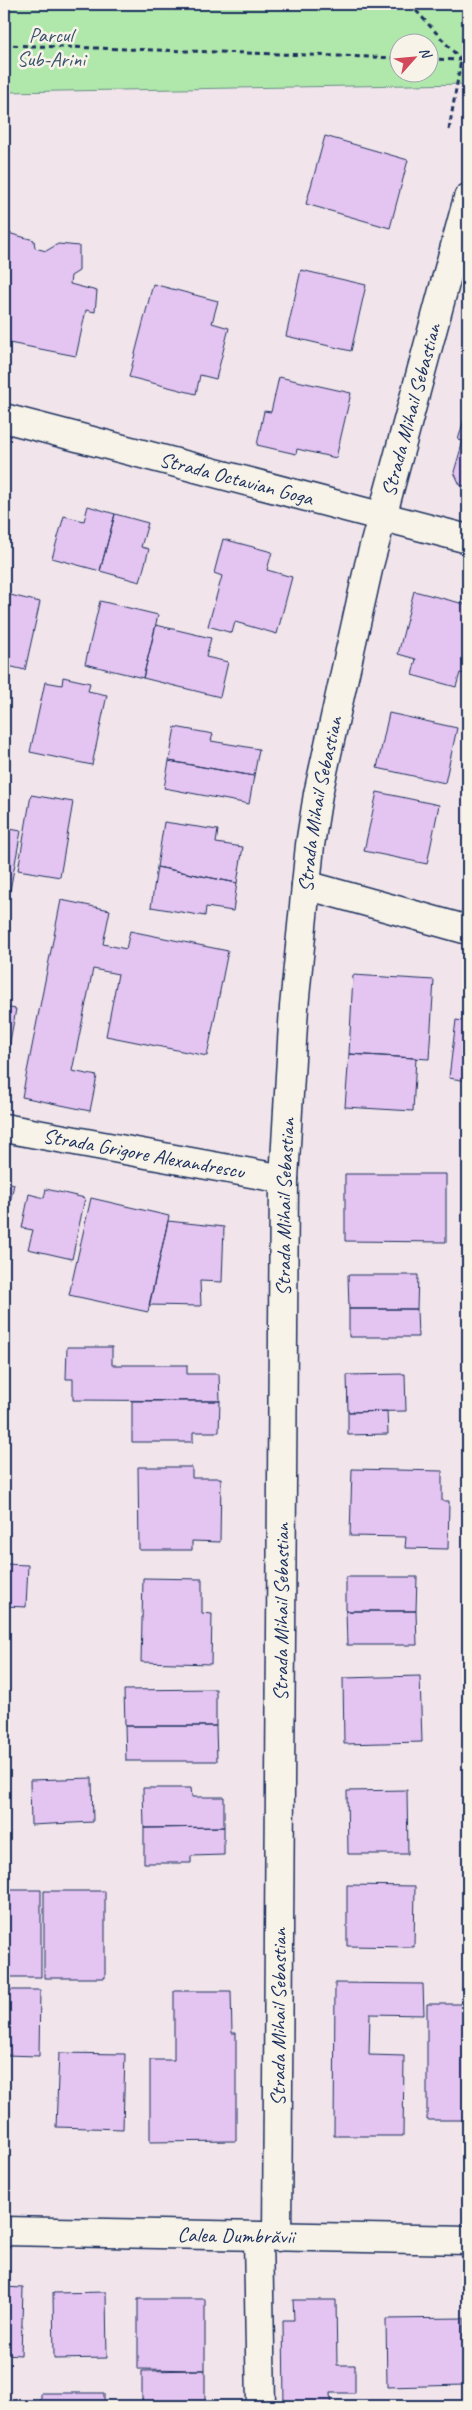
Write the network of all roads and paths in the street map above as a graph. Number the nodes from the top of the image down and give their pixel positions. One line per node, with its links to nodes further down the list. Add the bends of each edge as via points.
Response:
1 (410, 4): 6 (path)
2 (4, 45): 4 (path)
3 (468, 57): 6 (path)
4 (390, 58)
5 (440, 59): 6 (path)
6 (461, 60): 7 (path)
7 (449, 130)
8 (468, 198): 10 (street, Strada Mihail Sebastian)
9 (4, 418): 10 (street, Strada Octavian Goga)
10 (382, 516): 11 (street, Strada Octavian Goga); 12 (street, Strada Mihail Sebastian, via 330,733)
11 (468, 539)
12 (306, 885): 13 (street); 15 (street, Strada Mihail Sebastian, via 294,1006)
13 (468, 930)
14 (4, 1128): 15 (street, Strada Grigore Alexandrescu)
15 (284, 1180): 17 (street, Strada Mihail Sebastian)
16 (4, 2231): 17 (street, Calea Dumbrăvii)
17 (268, 2237): 18 (street, Calea Dumbrăvii); 19 (street, Strada Mihail Sebastian)
18 (468, 2240)
19 (261, 2406)

